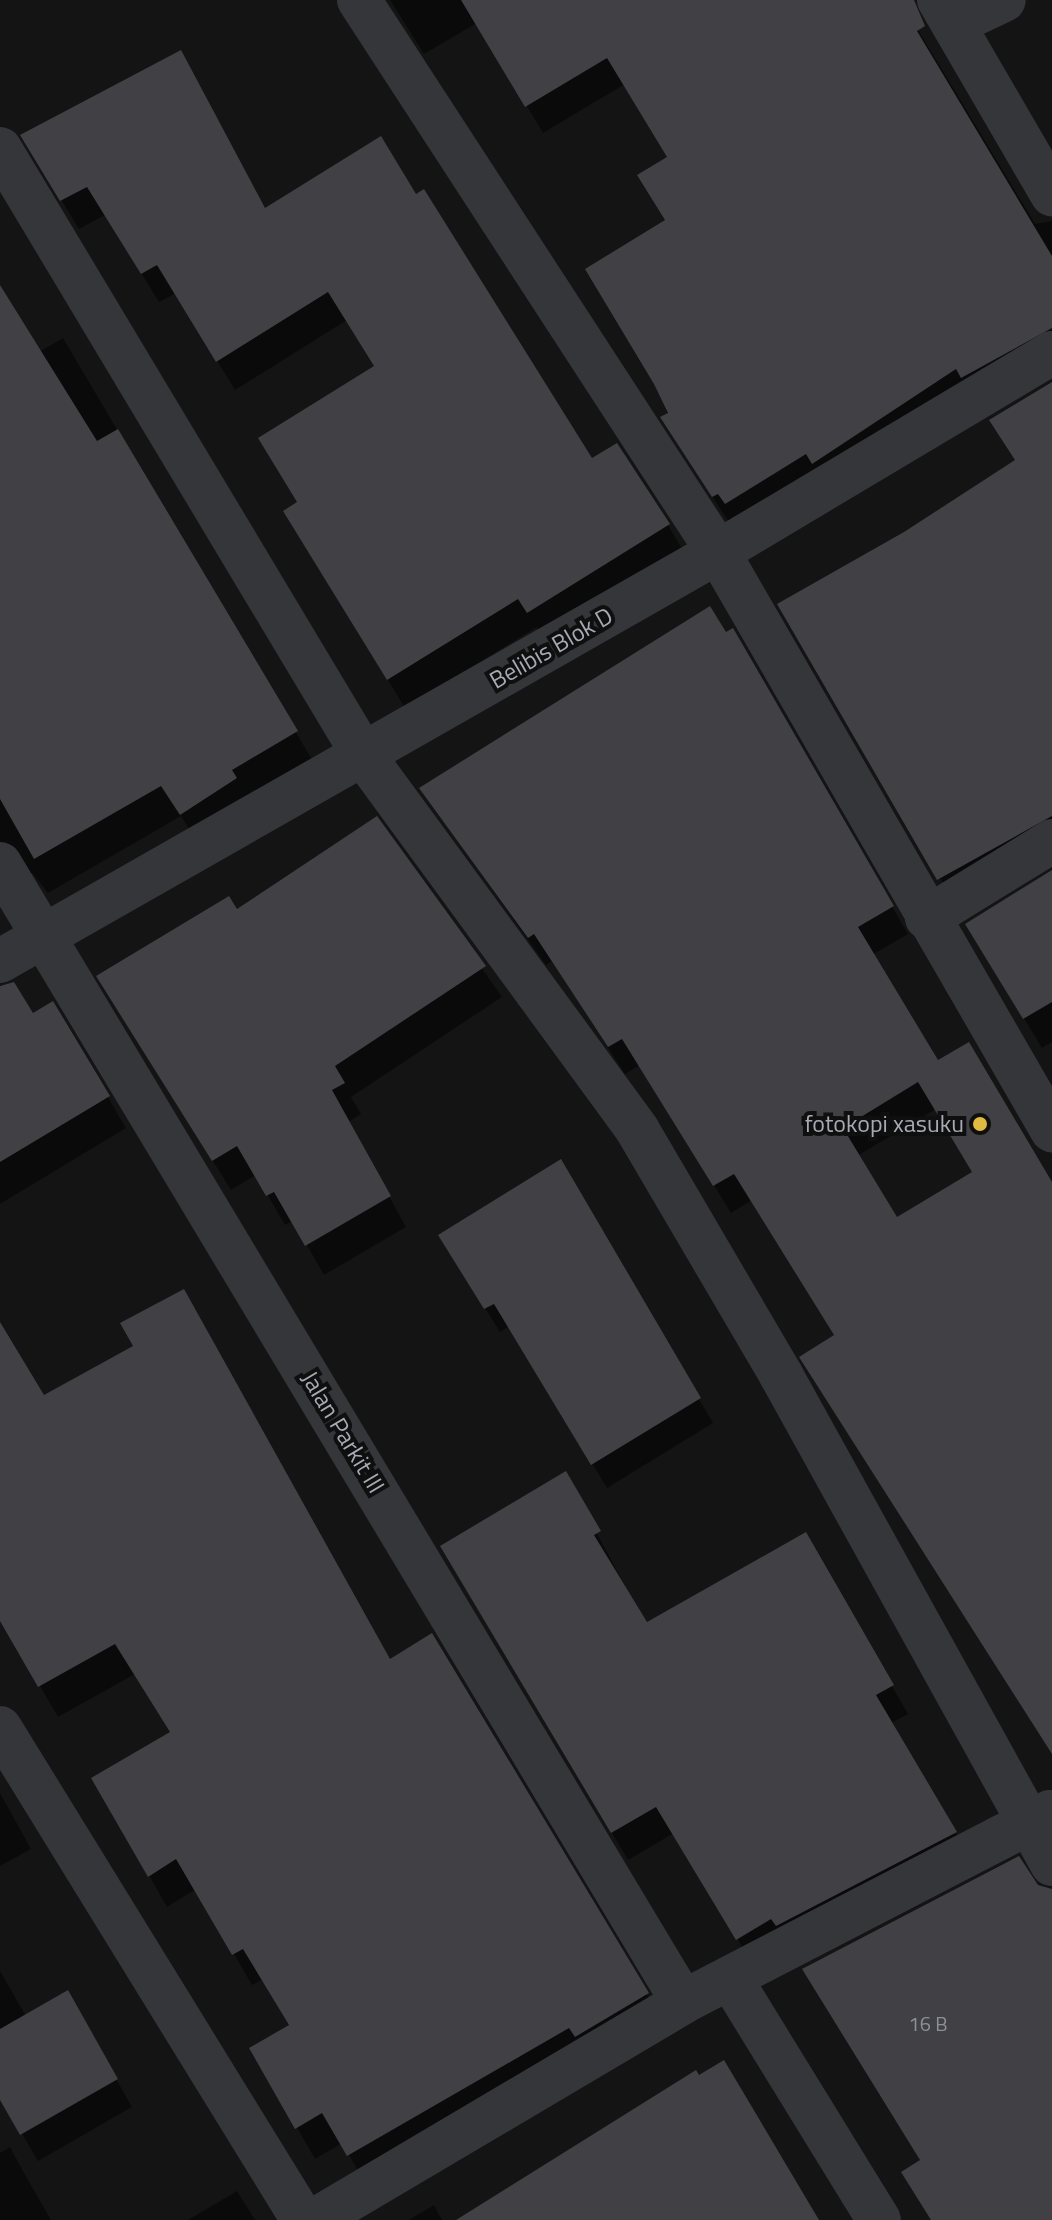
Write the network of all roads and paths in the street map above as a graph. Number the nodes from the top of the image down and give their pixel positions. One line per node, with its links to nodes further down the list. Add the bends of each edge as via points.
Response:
1 (359, 0): 7 (street)
2 (1004, 0): 3 (street)
3 (946, 12): 5 (street)
4 (0, 149): 8 (street)
5 (1052, 194)
6 (1052, 353): 7 (street, Belibis Blok D)
7 (718, 552): 8 (street, Belibis Blok D); 11 (street)
8 (364, 756): 12 (street, Belibis Blok D); 16 (street, via 638,1131)
9 (1052, 841): 11 (street)
10 (0, 864): 12 (street, Jalan Parkit III)
11 (927, 918): 14 (street)
12 (47, 936): 13 (street, Belibis Blok D); 19 (street, Jalan Parkit III)
13 (0, 961)
14 (1052, 1130)
15 (0, 1728): 20 (street)
16 (1039, 1817): 17 (street); 18 (street)
17 (1052, 1864)
18 (730, 1978): 19 (street); 22 (street)
19 (683, 2002): 21 (street)
20 (303, 2220)
21 (315, 2220)
22 (879, 2220)

